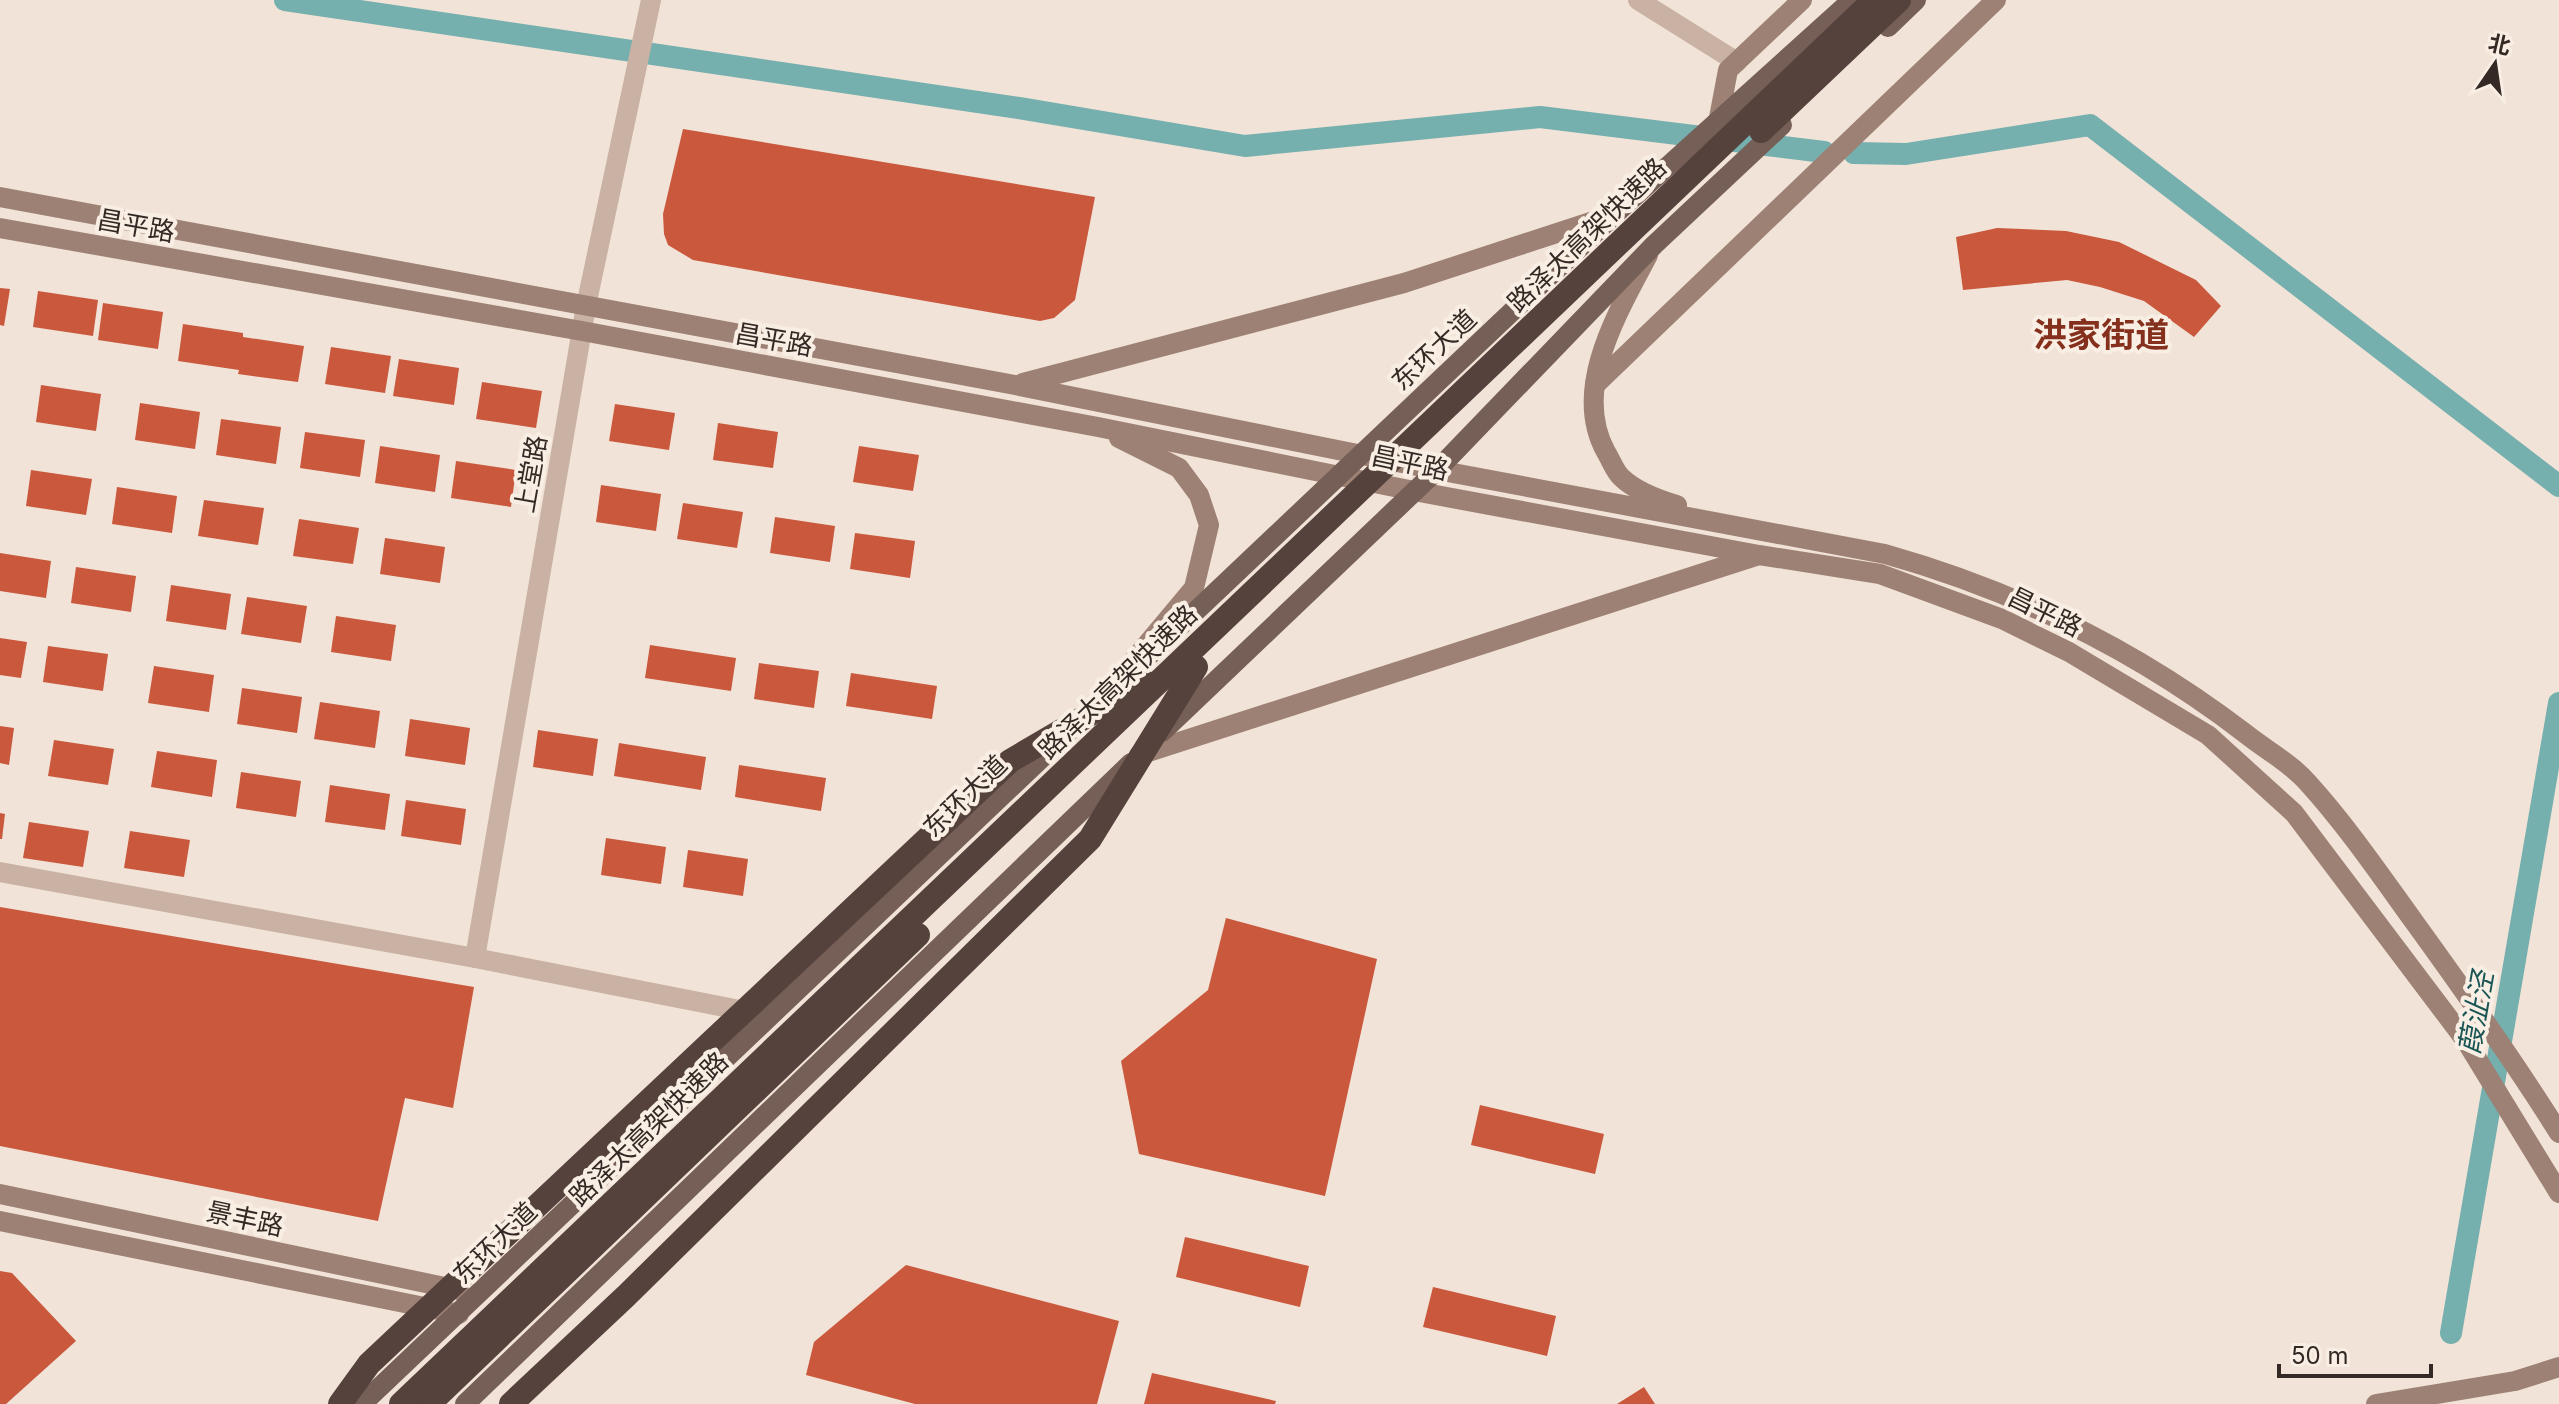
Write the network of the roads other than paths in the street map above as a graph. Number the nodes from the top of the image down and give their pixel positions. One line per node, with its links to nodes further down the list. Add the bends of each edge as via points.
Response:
1 (1638, 0): 9 (street)
2 (1802, 0): 9 (main road)
3 (1852, 0): 10 (main road, 东环大道)
4 (1874, 0): 26 (highway, 路泽太高架快速路, bridge)
5 (1899, 0): 26 (highway, 路泽太高架快速路, bridge)
6 (1916, 0): 14 (main road)
7 (1996, 0): 18 (main road)
8 (649, 8): 15 (street, 上堂路)
9 (1737, 62): 10 (main road, via 1728,70)
10 (1718, 123): 12 (main road, 东环大道)
11 (0, 197): 15 (main road, 昌平路)
12 (1615, 214): 17 (main road, via 1404,283); 20 (main road, 东环大道)
13 (0, 228): 16 (main road, 昌平路)
14 (1654, 245): 18 (main road, via 1611,325); 21 (main road)
15 (586, 306): 16 (street, 上堂路); 17 (main road, 昌平路)
16 (582, 331): 19 (main road, 昌平路); 30 (street, 上堂路)
17 (1015, 385): 20 (main road, 昌平路)
18 (1595, 385): 24 (main road, via 1598,438 1621,478 1661,501)
19 (1098, 427): 22 (main road, 昌平路); 27 (main road, via 1179,468 1199,495 1209,525 1194,588)
20 (1363, 453): 21 (main road, 昌平路); 22 (main road, 东环大道)
21 (1437, 470): 23 (main road); 24 (main road, 昌平路)
22 (1341, 475): 23 (main road, 昌平路); 27 (main road, 东环大道)
23 (1414, 491): 25 (main road, 昌平路); 28 (main road)
24 (1758, 529): 32 (main road, 昌平路, via 1885,554 2013,596 2140,662 2220,714 2307,781 2480,1013)
25 (1759, 555): 28 (main road); 33 (main road, 昌平路, via 1880,574 2002,619 2069,652 2208,735 2294,813 2466,1041)
26 (1189, 664): 39 (highway, bridge, via 1010,761 369,1364); 41 (highway, 路泽太高架快速路, bridge); 42 (highway, 路泽太高架快速路, bridge); 44 (highway, bridge, via 1090,839)
27 (1089, 713): 31 (main road, 东环大道)
28 (1139, 755): 43 (main road)
29 (0, 872): 30 (street)
30 (475, 958): 31 (street)
31 (773, 1016): 36 (main road, 东环大道)
32 (2559, 1133)
33 (2559, 1193)
34 (0, 1194): 36 (main road, 景丰路)
35 (0, 1221): 37 (main road, 景丰路)
36 (479, 1294): 37 (main road, 东环大道)
37 (459, 1314): 40 (main road, 东环大道)
38 (2559, 1367): 45 (main road, via 2515,1381)
39 (340, 1404)
40 (362, 1404)
41 (401, 1404)
42 (429, 1404)
43 (465, 1404)
44 (511, 1404)
45 (2376, 1404)

